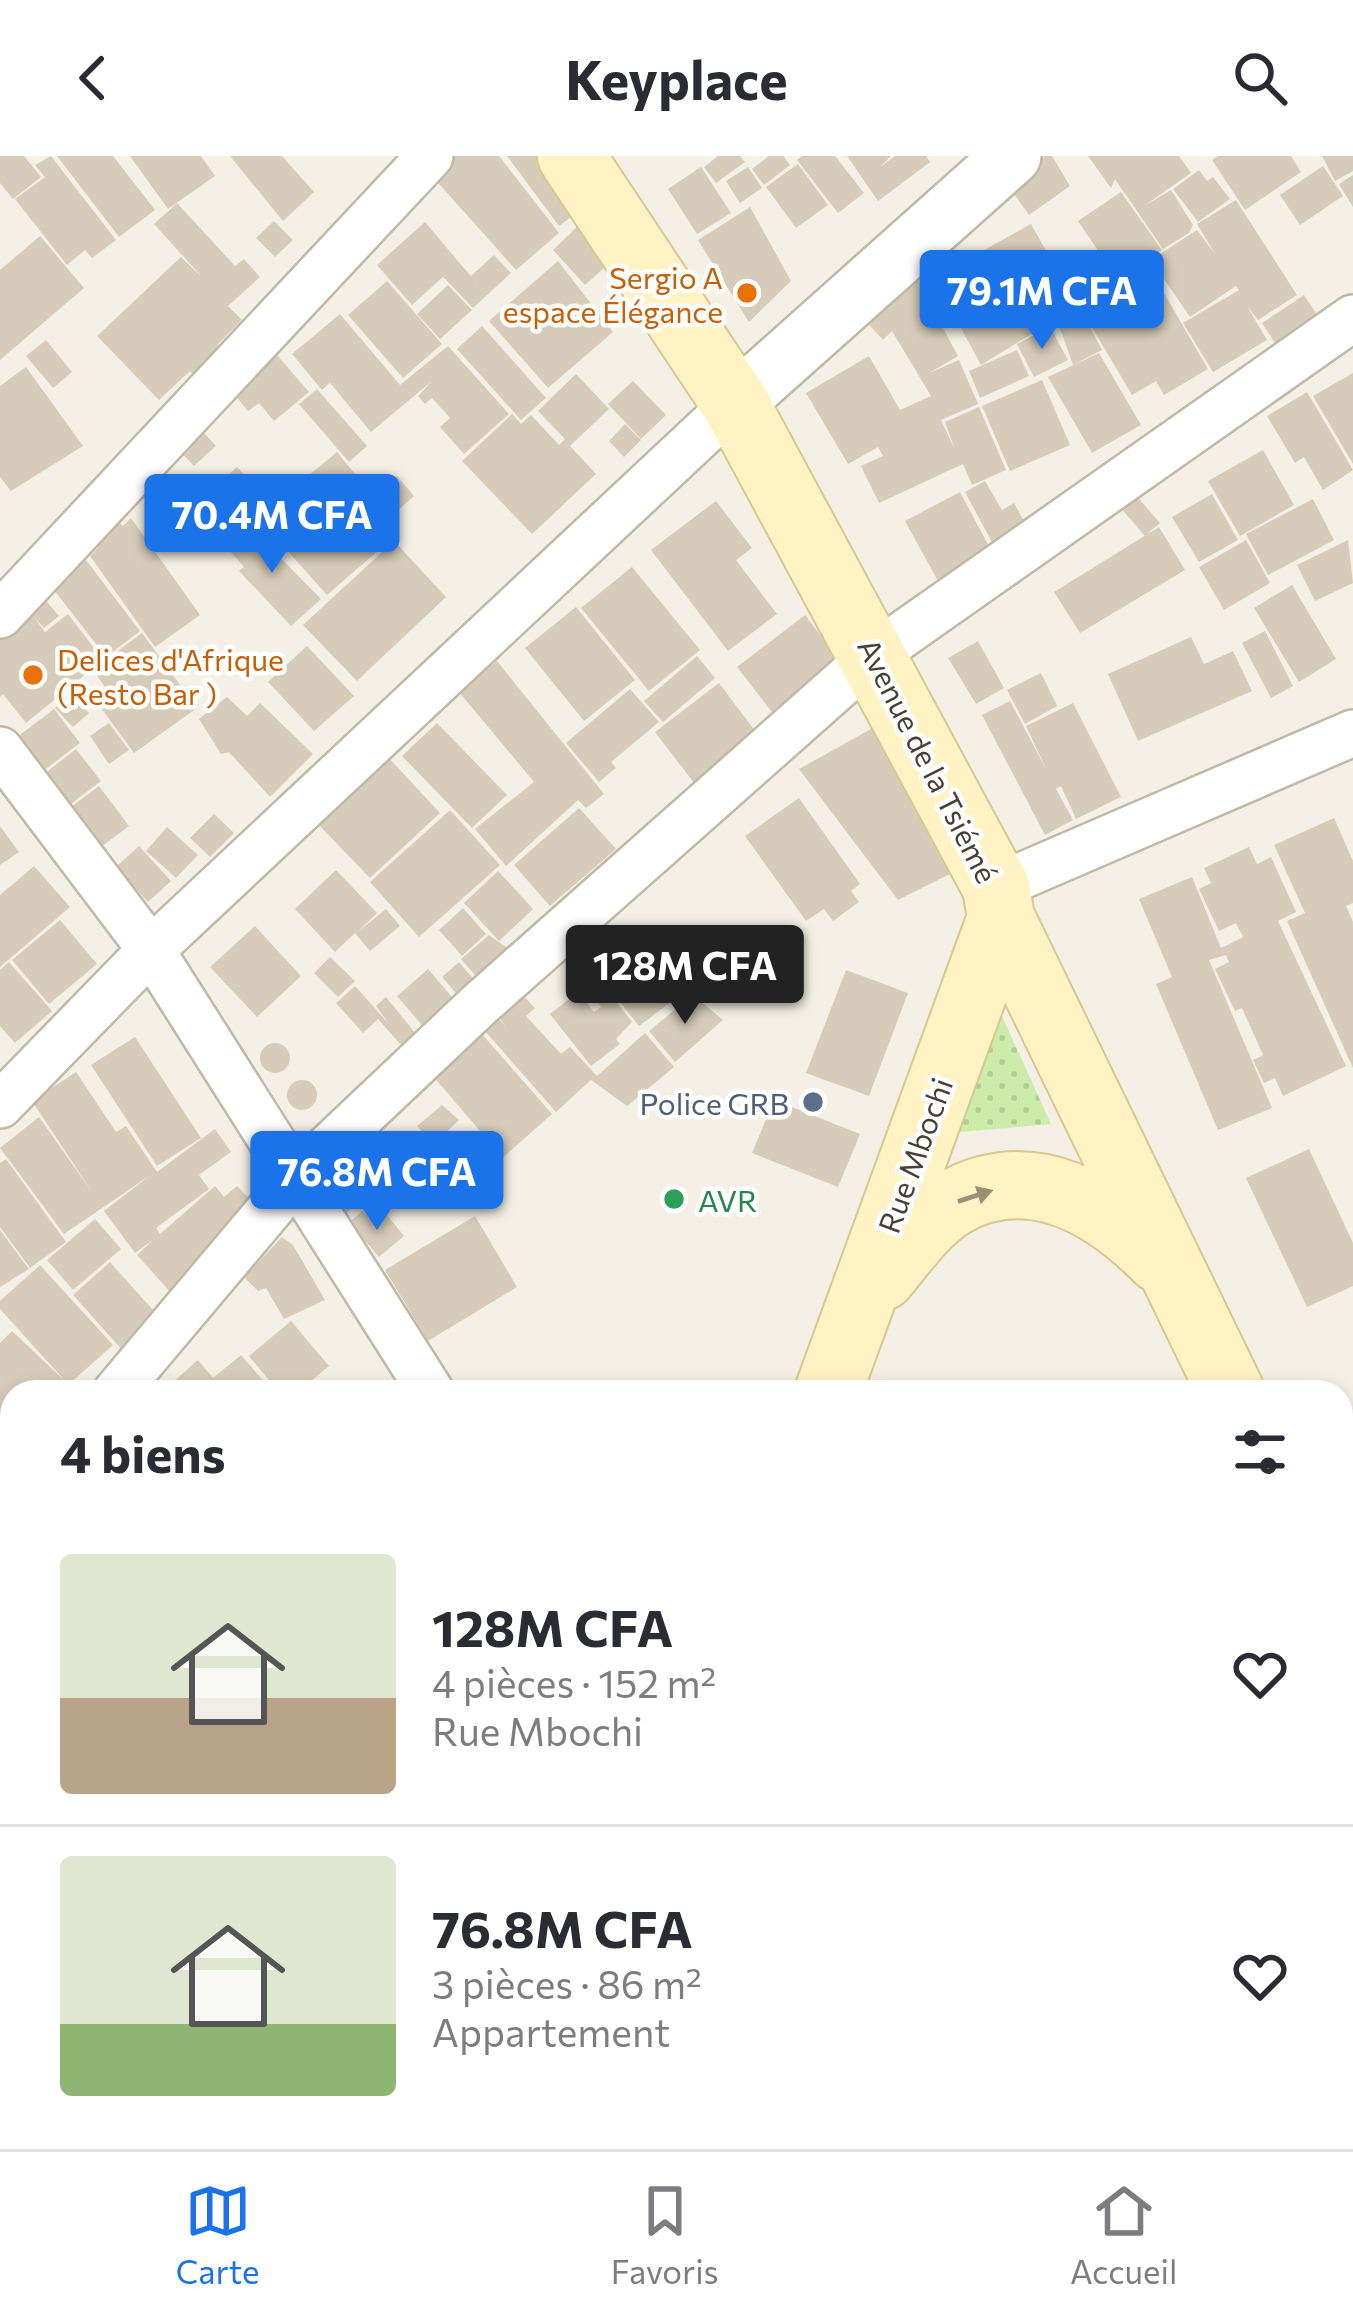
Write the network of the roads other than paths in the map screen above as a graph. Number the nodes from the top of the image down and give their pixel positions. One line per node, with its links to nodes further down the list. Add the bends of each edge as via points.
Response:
1 (430, 156): 6 (street)
2 (571, 156): 5 (main road, Avenue de la Tsiémé)
3 (1012, 156): 5 (street)
4 (1353, 318): 7 (street)
5 (735, 403): 7 (main road, Avenue de la Tsiémé); 11 (street)
6 (0, 615)
7 (875, 654): 10 (main road, Avenue de la Tsiémé); 13 (street)
8 (1353, 733): 10 (street)
9 (0, 750): 11 (street)
10 (999, 902): 14 (main road, Avenue de la Tsiémé); 15 (main road, Rue Mbochi)
11 (151, 950): 12 (street); 13 (street)
12 (0, 1105)
13 (298, 1175): 16 (street); 17 (street)
14 (1180, 1280): 15 (main road, one-way to 14, via 952,1204 1024,1186 1066,1190 1099,1208); 19 (main road, Avenue de la Tsiémé)
15 (860, 1302): 18 (main road, Rue Mbochi)
16 (126, 1380)
17 (424, 1380)
18 (833, 1380)
19 (1226, 1380)

